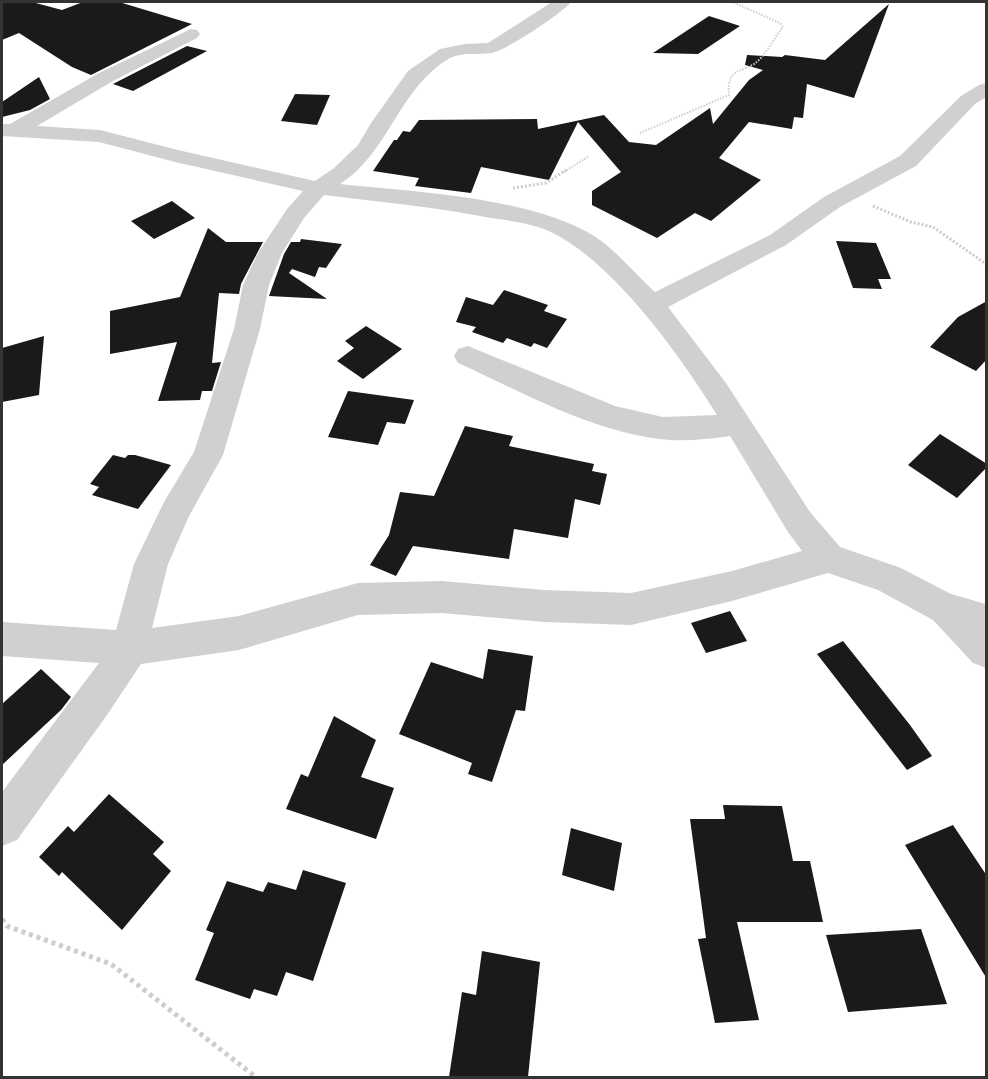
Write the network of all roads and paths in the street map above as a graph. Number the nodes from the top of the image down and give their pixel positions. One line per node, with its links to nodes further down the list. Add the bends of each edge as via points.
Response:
1 (563, 2): 8 (street, via 491,48 465,48 432,62 415,75 367,148 342,173)
2 (732, 2): 6 (path, via 783,27 760,59 732,75 727,85 729,95)
3 (191, 34): 5 (street)
4 (987, 89): 10 (street, via 968,100 908,161)
5 (7, 131): 8 (street, via 100,136)
6 (640, 133)
7 (589, 156): 9 (path, via 555,179 535,186)
8 (318, 188): 12 (street, via 449,204 527,217 560,227 588,243); 19 (street, via 295,214 270,253 256,285 247,329 208,455 175,511 151,564)
9 (504, 189)
10 (853, 192): 11 (path, via 878,210 933,228); 12 (street, via 832,201 778,240)
11 (987, 264)
12 (652, 304): 14 (street)
13 (468, 356): 14 (street, via 604,415 663,428)
14 (737, 424): 15 (street, via 799,522)
15 (828, 558): 16 (street, via 890,579); 19 (street, via 732,586 631,609 442,597 358,599 239,633)
16 (944, 608): 17 (street); 20 (street)
17 (987, 620)
18 (2, 639): 19 (street)
19 (130, 648): 21 (street)
20 (987, 651)
21 (2, 825)
22 (2, 919): 23 (path, via 7,926 111,964)
23 (257, 1077)

